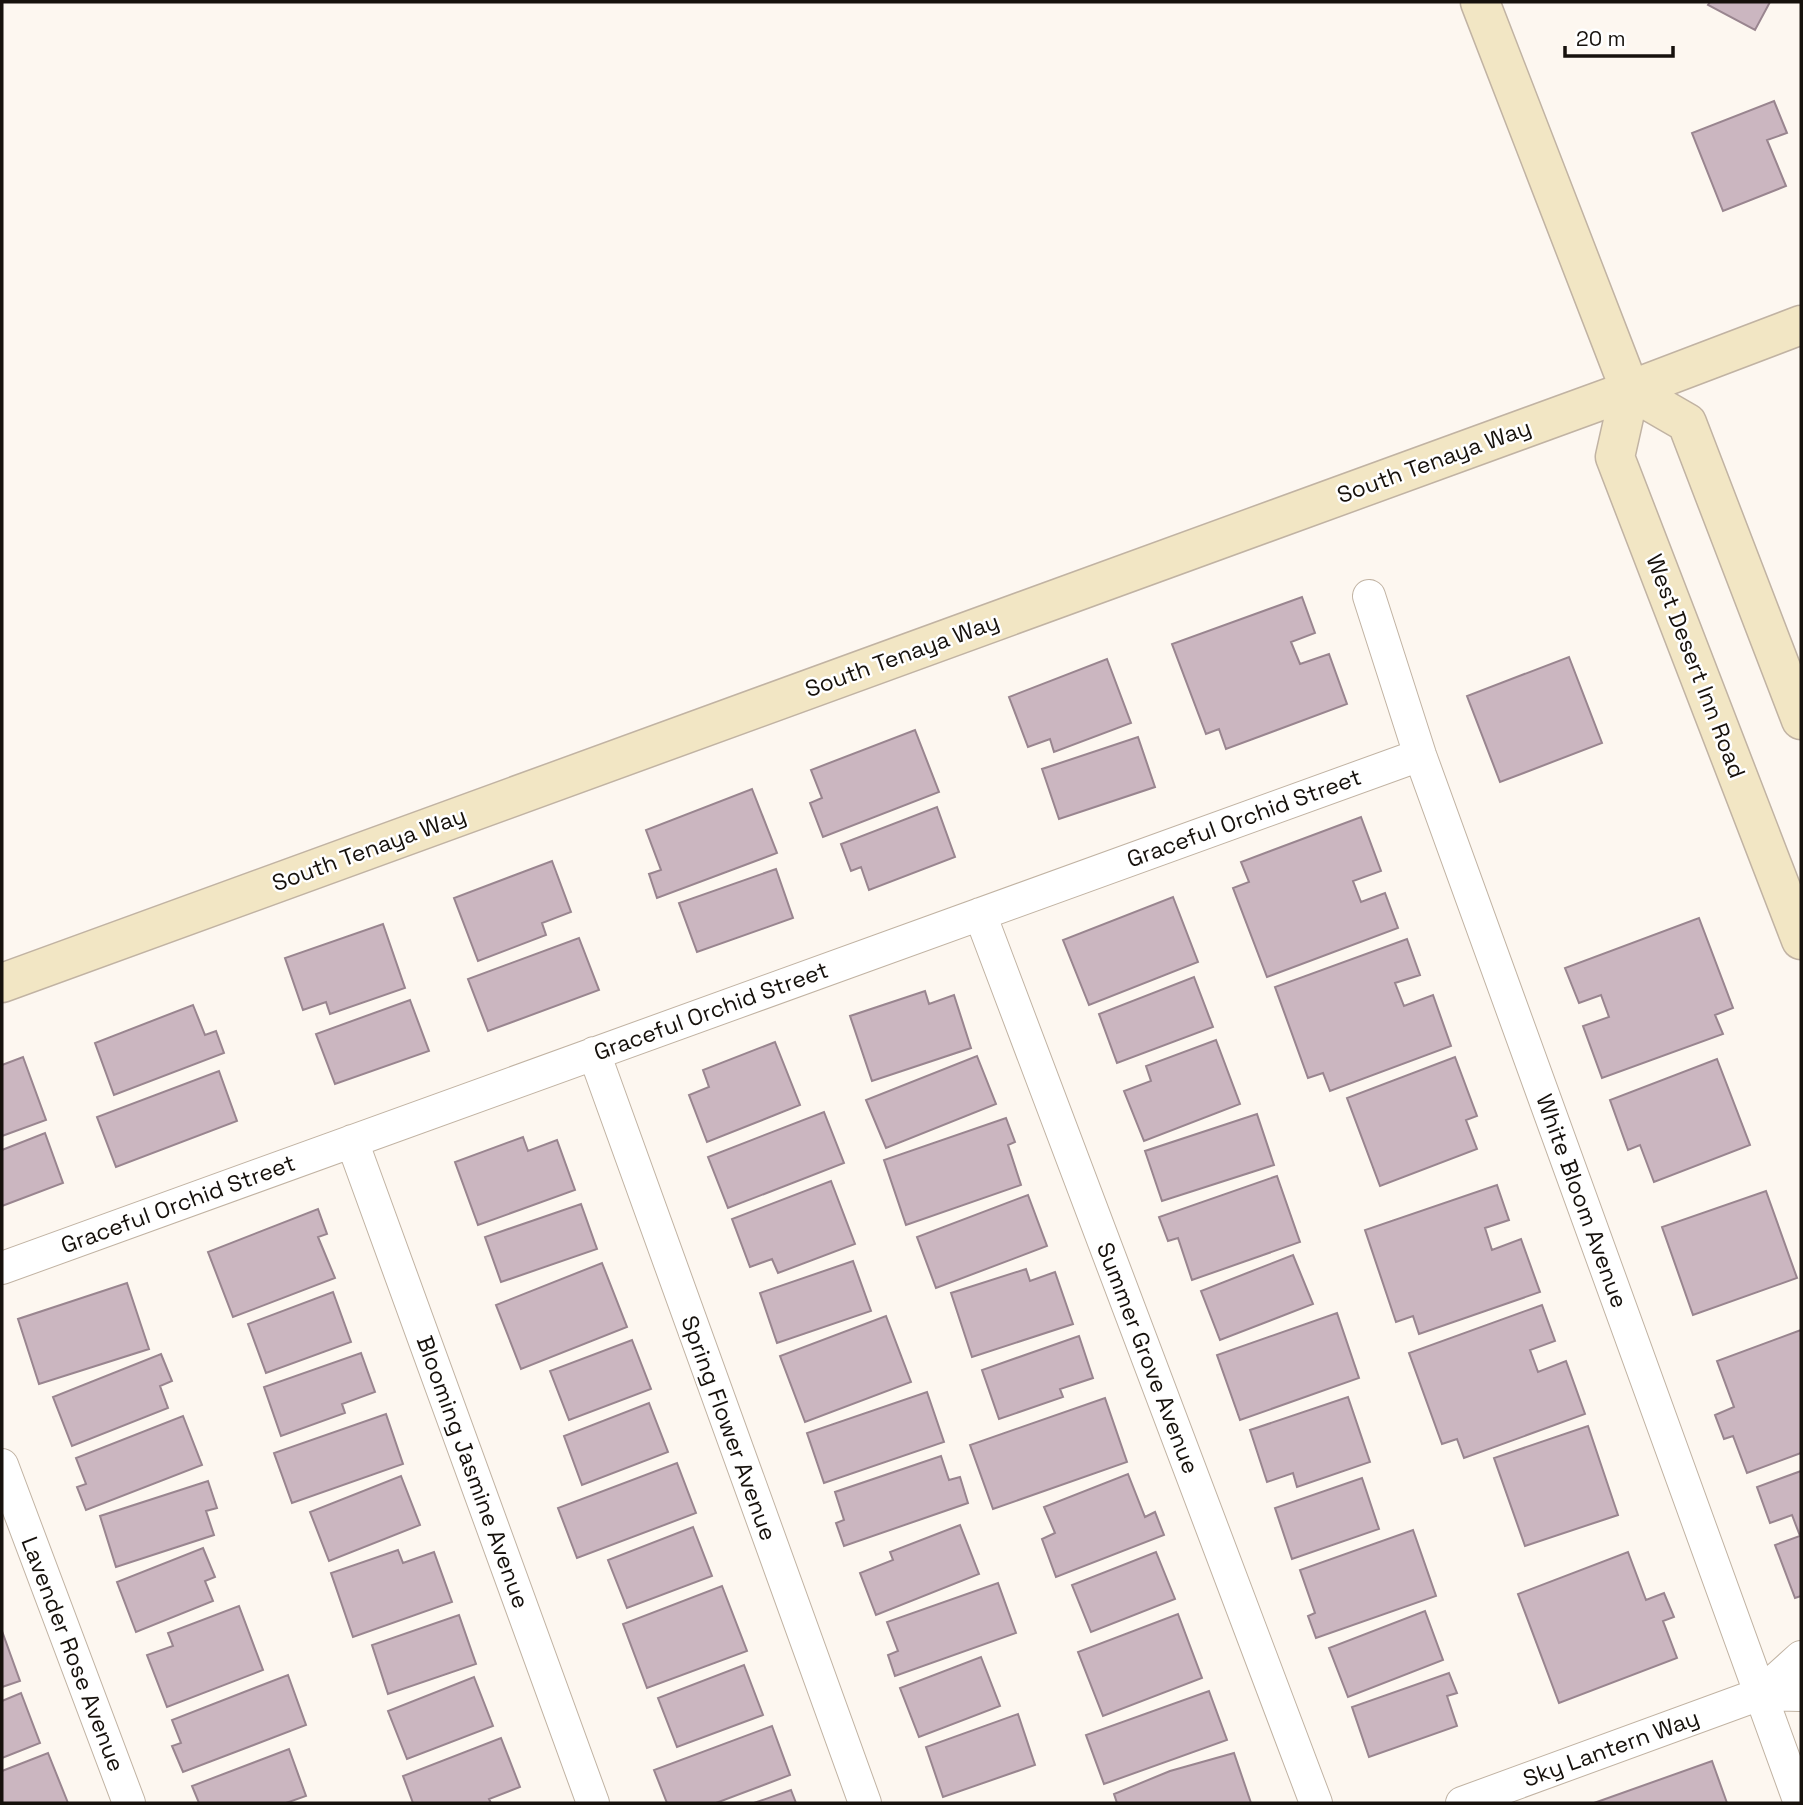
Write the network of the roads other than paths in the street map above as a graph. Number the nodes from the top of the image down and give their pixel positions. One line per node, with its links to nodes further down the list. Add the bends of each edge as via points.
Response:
1 (1480, 2): 3 (street)
2 (1801, 325): 3 (street, South Tenaya Way)
3 (1630, 390): 5 (street, via 1687,423); 8 (street, West Desert Inn Road, via 1615,457); 9 (street, South Tenaya Way)
4 (1369, 596): 6 (street, White Bloom Avenue)
5 (1801, 720)
6 (1420, 755): 7 (street, Graceful Orchid Street); 15 (street, White Bloom Avenue)
7 (980, 914): 10 (street, Graceful Orchid Street); 20 (street, Summer Grove Avenue)
8 (1801, 940)
9 (2, 983)
10 (594, 1053): 11 (street, Graceful Orchid Street); 19 (street, Spring Flower Avenue)
11 (352, 1141): 12 (street, Graceful Orchid Street); 18 (street, Blooming Jasmine Avenue)
12 (2, 1268)
13 (2, 1465): 17 (street, Lavender Rose Avenue)
14 (1801, 1657): 15 (street, Sky Lantern Way)
15 (1760, 1694): 16 (street, Sky Lantern Way); 21 (street, Sky Lantern Way); 22 (street, White Bloom Avenue)
16 (1801, 1695)
17 (129, 1803)
18 (593, 1803)
19 (865, 1803)
20 (1316, 1803)
21 (1462, 1803)
22 (1800, 1803)

